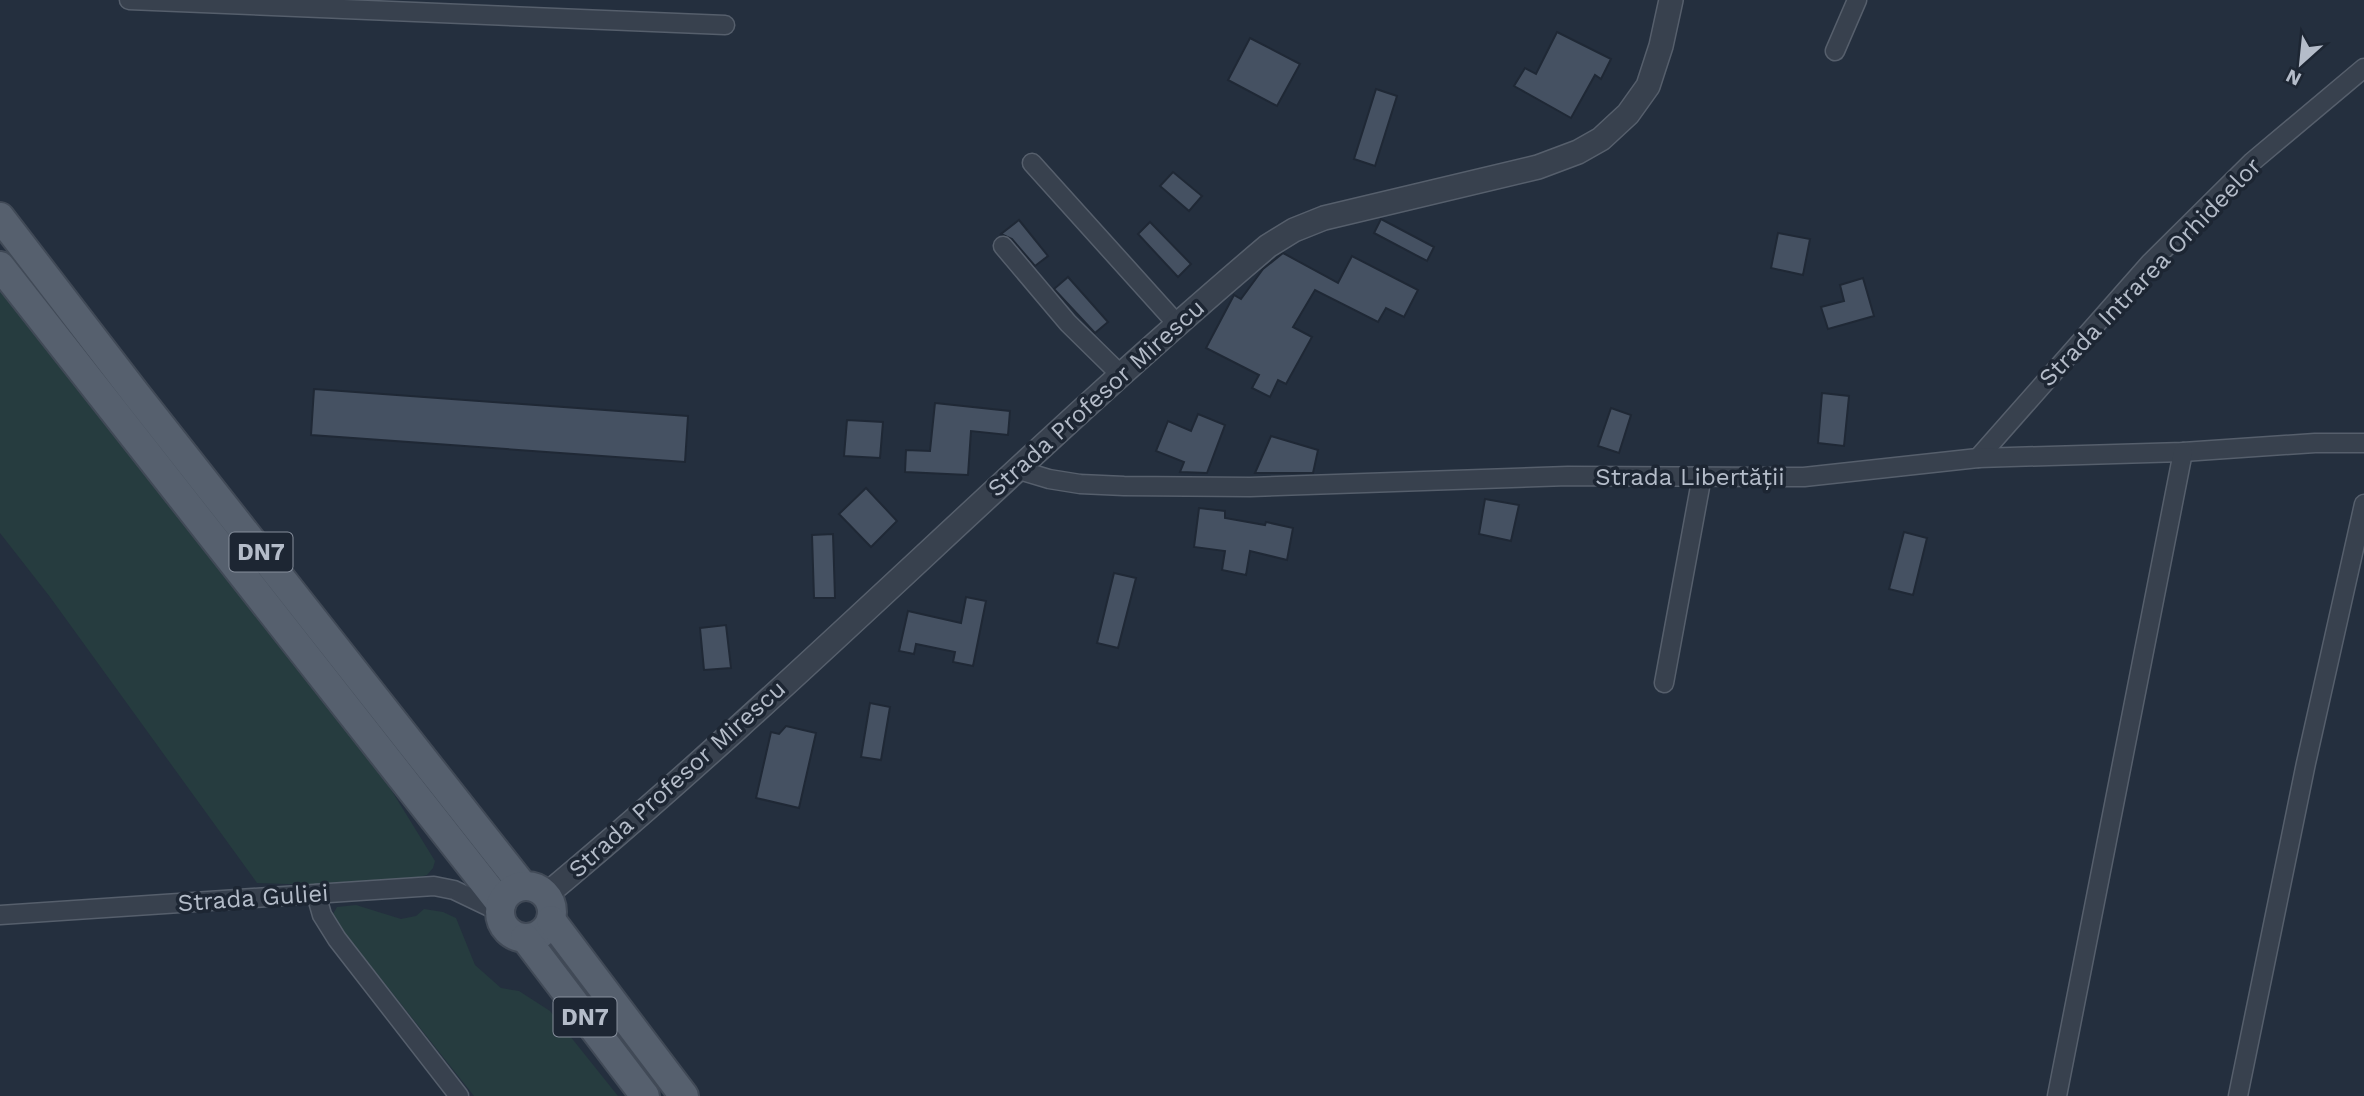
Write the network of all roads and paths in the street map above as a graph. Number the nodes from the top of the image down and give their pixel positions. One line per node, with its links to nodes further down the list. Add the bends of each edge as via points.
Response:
1 (129, 0): 4 (street)
2 (1671, 0): 11 (street, Strada Profesor Mirescu, via 1648,86 1628,114 1601,139 1538,167 1324,218 1294,230 1268,246)
3 (1857, 0): 5 (street)
4 (725, 25)
5 (1835, 51)
6 (2364, 68): 15 (street, Strada Intrarea Orhideelor, via 2252,162 2150,263)
7 (1032, 163): 11 (street)
8 (0, 217): 21 (main road, DN7)
9 (1003, 246): 12 (street, via 1068,323)
10 (0, 266): 22 (main road, DN7)
11 (1178, 326): 12 (street, Strada Profesor Mirescu)
12 (1122, 376): 16 (street, Strada Profesor Mirescu)
13 (2364, 443): 14 (street, Strada Libertății)
14 (2183, 452): 15 (street, Strada Libertății); 28 (street)
15 (1978, 458): 17 (street, Strada Libertății, via 1804,477)
16 (1016, 469): 17 (street, Strada Libertății, via 1080,484 1124,486); 21 (street, Strada Profesor Mirescu, via 680,780)
17 (1702, 476): 19 (street)
18 (2364, 504): 29 (street)
19 (1664, 683)
20 (316, 894): 22 (street, Strada Guliei, via 434,886); 23 (street, Strada Guliei); 25 (street, via 337,939)
21 (540, 900): 22 (main road, via 508,893); 24 (main road, via 547,929); 27 (main road, DN7)
22 (501, 908): 24 (main road, DN7, via 505,927)
23 (0, 915)
24 (525, 938): 26 (main road, DN7)
25 (459, 1096)
26 (645, 1096)
27 (684, 1096)
28 (2057, 1096)
29 (2238, 1096)

